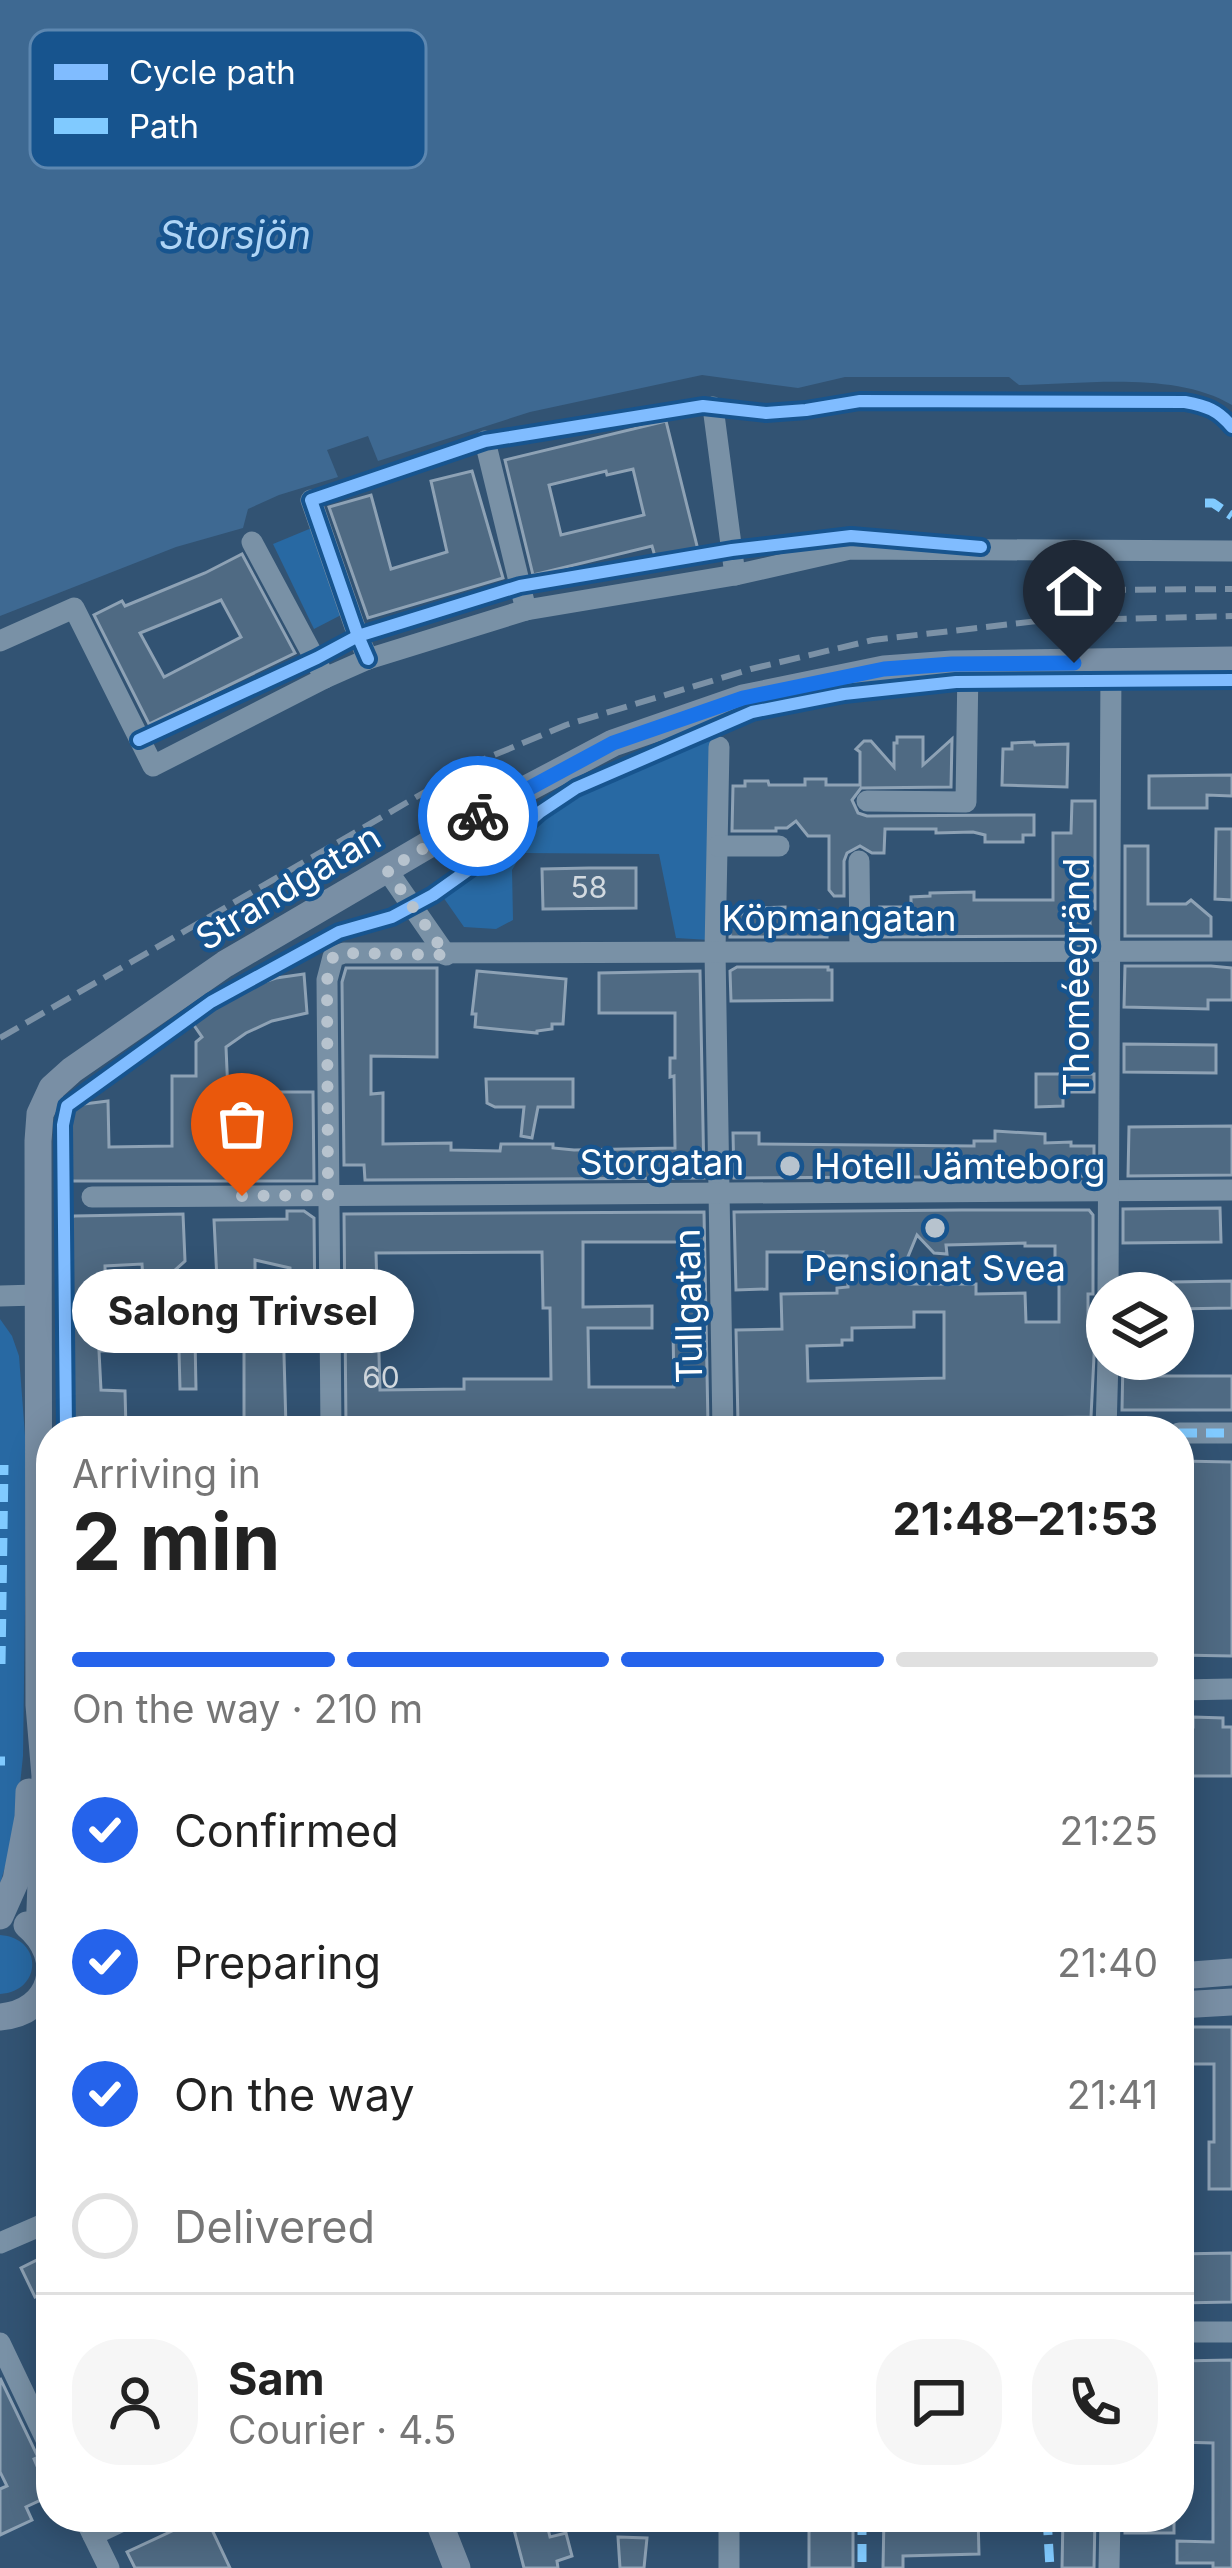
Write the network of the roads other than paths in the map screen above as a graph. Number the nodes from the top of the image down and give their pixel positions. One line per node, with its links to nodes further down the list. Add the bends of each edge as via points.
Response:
1 (712, 407): 6 (street)
2 (485, 441): 7 (street)
3 (311, 500): 9 (street)
4 (252, 542): 13 (street)
5 (1232, 551): 6 (street, via 850,548)
6 (735, 575): 7 (street)
7 (526, 610): 9 (street)
8 (0, 641): 13 (street, via 74,608 153,766)
9 (368, 659): 13 (street)
10 (1232, 660): 11 (main road, Strandgatan)
11 (1111, 662): 12 (main road, Strandgatan); 22 (street, Thoméegränd)
12 (968, 664): 15 (street, via 966,802); 19 (main road, Strandgatan, via 884,669 743,698 613,743)
13 (325, 678)
14 (718, 748): 16 (street, Tullgatan)
15 (867, 801)
16 (718, 846): 17 (street); 20 (street, Tullgatan)
17 (779, 846)
18 (859, 861): 21 (street)
19 (387, 870): 24 (street); 31 (main road, Strandgatan, via 226,964 52,1088 40,1114)
20 (715, 951): 21 (street, Köpmangatan); 24 (street, Köpmangatan); 28 (street, Tullgatan)
21 (860, 951): 22 (street, Köpmangatan)
22 (1108, 951): 23 (street, Köpmangatan); 26 (street, Thoméegränd)
23 (1232, 951)
24 (446, 955): 27 (street, Köpmangatan, via 333,957)
25 (1232, 1190): 26 (street, Storgatan)
26 (1108, 1191): 28 (street, Storgatan); 30 (street, Thoméegränd)
27 (328, 1195): 28 (street, Storgatan); 29 (street, Storgatan); 35 (street)
28 (719, 1196): 36 (street, Tullgatan)
29 (92, 1197)
30 (1108, 1272)
31 (38, 1295): 32 (street); 34 (main road)
32 (0, 1296)
33 (1107, 1380): 37 (street)
34 (44, 1416)
35 (331, 1416)
36 (723, 1416)
37 (1106, 1416)
38 (1232, 1432): 39 (street)
39 (1194, 1433)
40 (1232, 1689): 41 (street)
41 (1194, 1690)
42 (36, 1764): 43 (main road, via 16,1880)
43 (0, 1917): 44 (main road)
44 (36, 1937)
45 (1232, 2002): 47 (main road)
46 (36, 2003): 49 (main road)
47 (1194, 2004)
48 (36, 2015): 49 (main road)
49 (6, 2016)
50 (36, 2227): 51 (street)
51 (0, 2243)
52 (1194, 2332): 53 (street)
53 (1232, 2332)
54 (0, 2343): 55 (street)
55 (36, 2419)
56 (91, 2532): 60 (street)
57 (443, 2532): 61 (main road)
58 (729, 2532): 62 (street)
59 (1110, 2532): 63 (street)
60 (109, 2568)
61 (458, 2568)
62 (729, 2568)
63 (1109, 2568)

